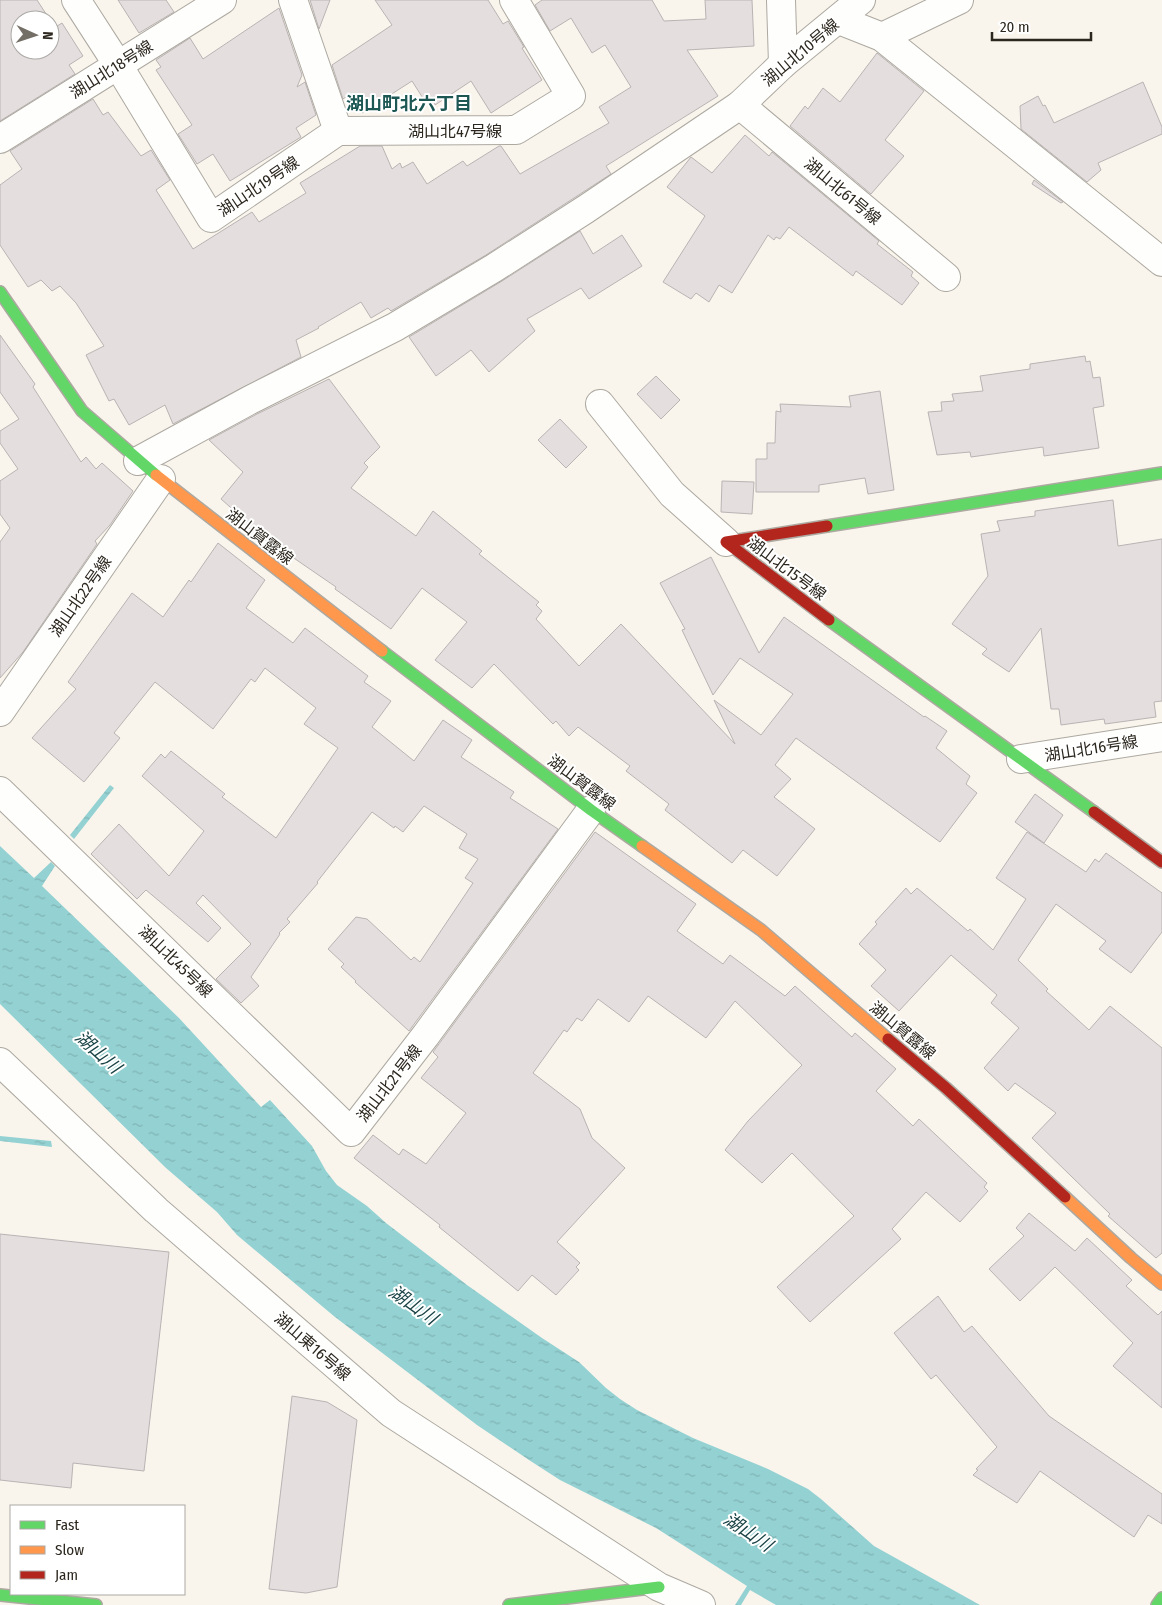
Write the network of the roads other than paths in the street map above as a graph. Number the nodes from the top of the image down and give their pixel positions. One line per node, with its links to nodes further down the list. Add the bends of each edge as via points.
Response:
1 (76, 0): 11 (street)
2 (222, 0): 11 (street, 湖山北18号線)
3 (293, 0): 13 (street)
4 (514, 0): 13 (street, 湖山北47号線, via 570,96 516,130)
5 (781, 0): 10 (street)
6 (860, 0): 8 (street, 湖山北10号線)
7 (959, 0): 9 (street)
8 (839, 20): 9 (street); 10 (street, 湖山北10号線)
9 (882, 37): 15 (street)
10 (783, 64): 12 (street, 湖山北10号線)
11 (118, 65): 13 (street, 湖山北19号線, via 211,218); 14 (street, 湖山北18号線)
12 (740, 105): 16 (street, 湖山北61号線); 19 (street, 湖山北10号線, via 586,209 395,327)
13 (338, 131)
14 (0, 139)
15 (1162, 262)
16 (946, 277)
17 (0, 292): 19 (main road, 湖山賀露線, via 82,411)
18 (600, 404): 22 (street, via 672,494)
19 (138, 461): 21 (main road, 湖山賀露線)
20 (1162, 472): 22 (main road, 湖山北15号線)
21 (161, 479): 23 (street, 湖山北22号線); 27 (main road, 湖山賀露線)
22 (726, 542): 25 (main road, 湖山北15号線)
23 (0, 712)
24 (1162, 737): 25 (street, 湖山北16号線)
25 (1021, 759): 28 (main road, 湖山北15号線)
26 (0, 791): 30 (street, 湖山北45号線)
27 (592, 810): 30 (street, 湖山北21号線); 31 (main road, 湖山賀露線, via 761,930 946,1088)
28 (1162, 862)
29 (0, 1062): 32 (street, 湖山東16号線, via 156,1210 391,1413)
30 (351, 1132)
31 (1162, 1284)
32 (659, 1587): 36 (main road); 37 (street, 湖山東16号線)
33 (0, 1595): 35 (main road)
34 (1162, 1598): 38 (main road)
35 (96, 1605)
36 (509, 1605)
37 (702, 1605)
38 (1157, 1605)

